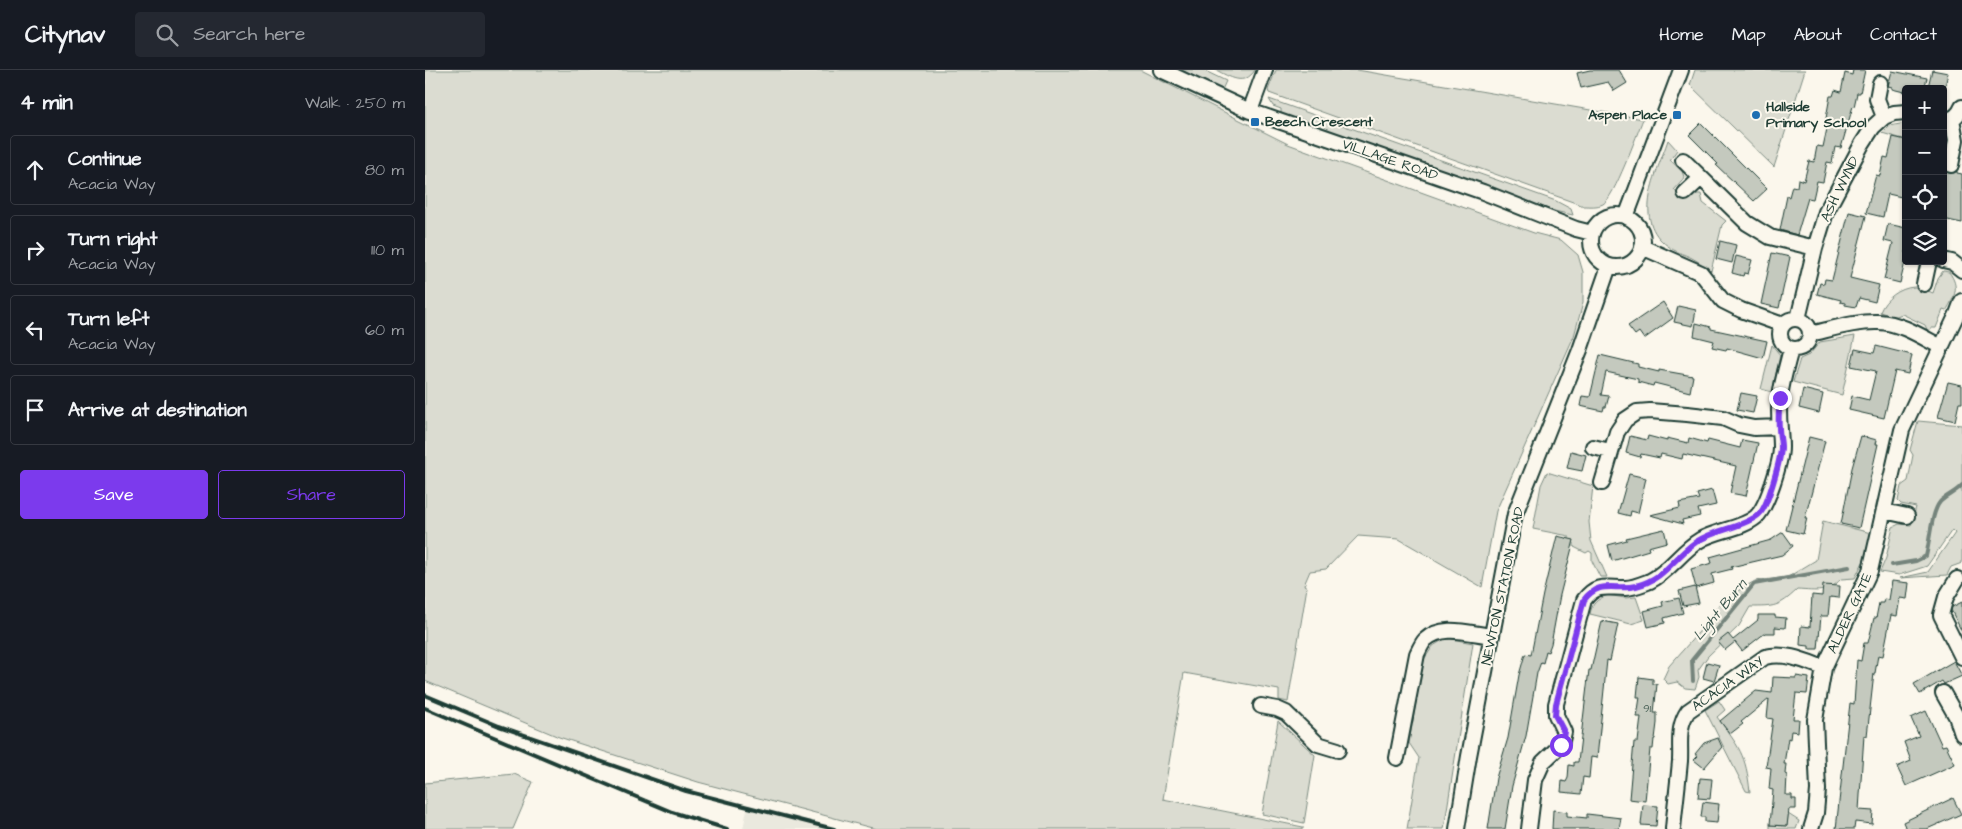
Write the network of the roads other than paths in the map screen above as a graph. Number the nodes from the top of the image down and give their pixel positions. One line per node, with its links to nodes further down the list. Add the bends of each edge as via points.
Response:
1 (1161, 70): 6 (street, VILLAGE ROAD)
2 (1265, 70): 6 (street)
3 (1681, 70): 14 (street)
4 (1879, 83): 8 (street, via 1877,99)
5 (1962, 107): 9 (street, via 1959,113)
6 (1250, 111): 15 (street, VILLAGE ROAD)
7 (1902, 112): 8 (street)
8 (1884, 116): 17 (street, ASH WYND, via 1862,144 1826,212)
9 (1947, 119): 11 (street, via 1957,140)
10 (1683, 160): 12 (street)
11 (1951, 165)
12 (1701, 178): 13 (street); 17 (street, via 1747,223 1770,237)
13 (1685, 193)
14 (1626, 217): 15 (street, via 1607,217); 16 (street, via 1633,220 1641,232)
15 (1592, 233): 20 (street, via 1592,249 1601,263)
16 (1642, 247): 20 (street, via 1633,262 1618,268); 25 (street, via 1701,273 1723,301)
17 (1815, 248): 24 (street, ASH WYND)
18 (1947, 261): 21 (street)
19 (1928, 265): 22 (street)
20 (1609, 266): 36 (street, NEWTON STATION ROAD, via 1580,350 1515,514)
21 (1962, 270)
22 (1924, 284)
23 (1962, 300): 27 (street, ALDER GATE)
24 (1798, 320): 25 (street, via 1790,320); 26 (street, via 1806,324)
25 (1783, 325): 28 (street, via 1780,339)
26 (1810, 334): 27 (street, via 1881,322 1911,331); 28 (street, via 1802,348)
27 (1941, 346): 33 (street, ALDER GATE, via 1902,430)
28 (1791, 349): 29 (street, via 1780,398)
29 (1779, 427): 31 (street, via 1754,428 1723,418 1637,412 1625,420); 46 (street, via 1781,448 1768,498 1755,518 1709,534 1694,543 1661,575 1649,581 1624,588 1599,588 1584,600 1556,704 1555,715 1564,732 1561,745 1543,762 1535,780)
30 (1593, 447): 31 (street)
31 (1610, 451): 32 (street)
32 (1603, 483)
33 (1884, 511): 34 (street); 38 (street, ALDER GATE, via 1870,571)
34 (1907, 516)
35 (1957, 579): 37 (street, via 1946,597 1941,615)
36 (1492, 636): 44 (street, via 1455,630 1439,632 1425,640 1417,654); 45 (street, NEWTON STATION ROAD)
37 (1962, 657)
38 (1824, 668): 47 (street, ACACIA WAY, via 1786,655 1765,656 1688,711 1680,733); 48 (street, ALDER GATE, via 1815,720 1818,790)
39 (1943, 693): 41 (street)
40 (1261, 706): 43 (street, via 1286,713 1317,744)
41 (1959, 715): 42 (street)
42 (1962, 734)
43 (1338, 750)
44 (1397, 758)
45 (1457, 829)
46 (1529, 829)
47 (1673, 829)
48 (1811, 829)

